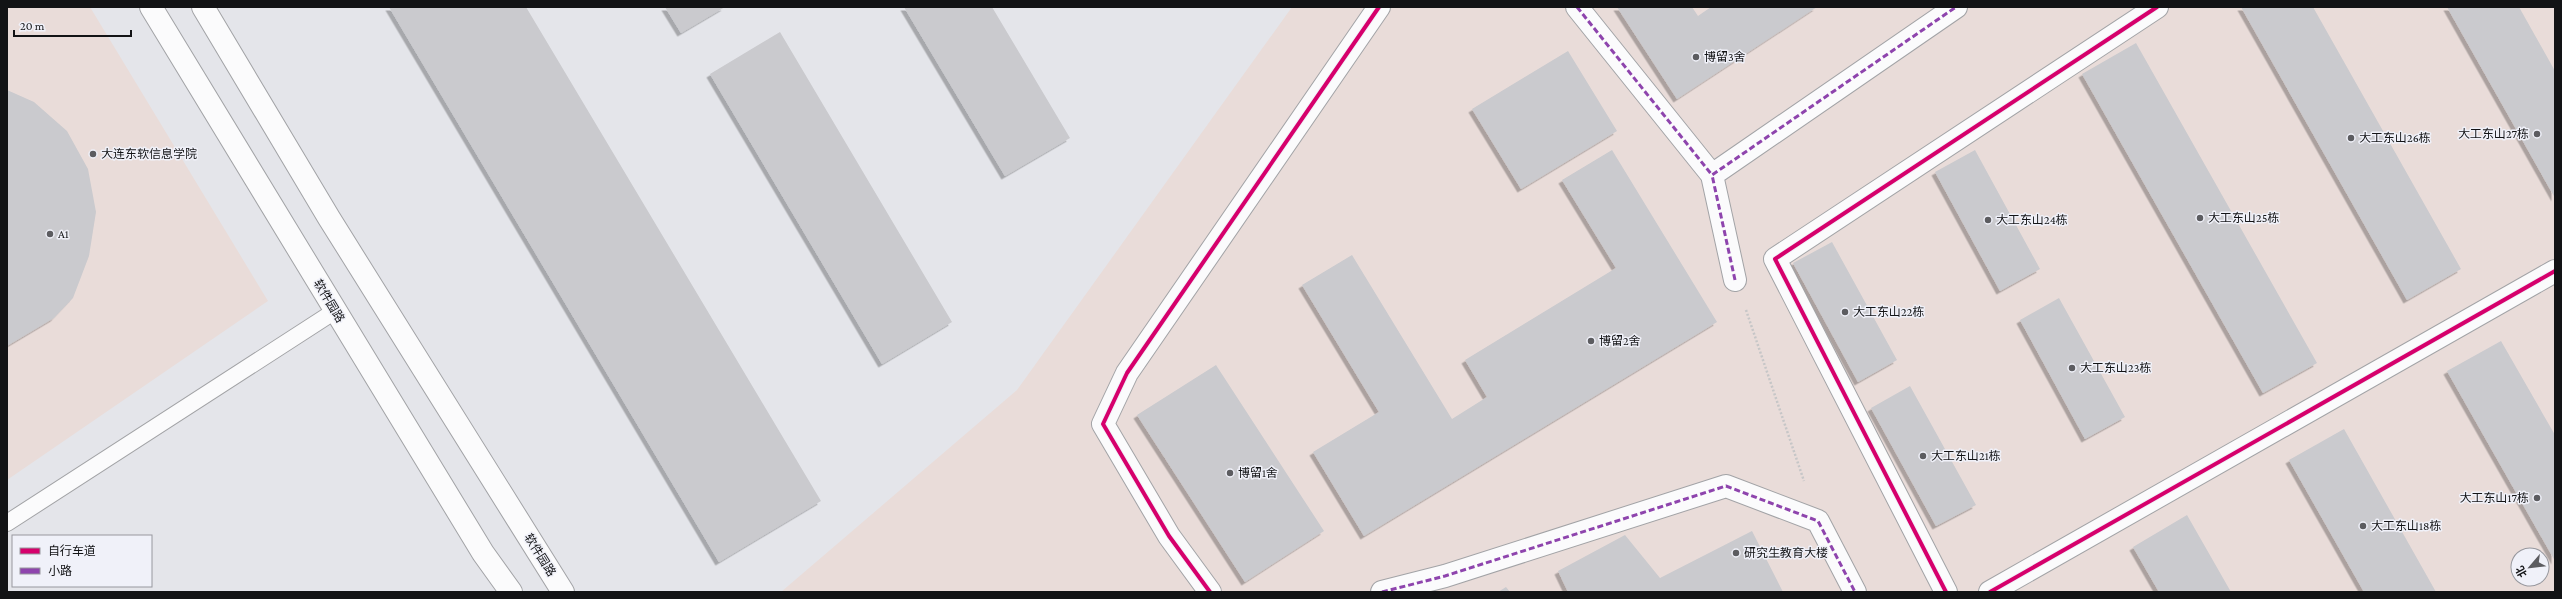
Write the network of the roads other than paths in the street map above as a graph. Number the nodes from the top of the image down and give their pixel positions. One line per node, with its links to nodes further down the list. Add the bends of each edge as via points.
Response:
1 (151, 7): 10 (street, 软件园路)
2 (203, 7): 13 (street, 软件园路, via 338,231)
3 (1379, 7): 14 (street, via 1127,373 1103,424 1169,536)
4 (1576, 7): 7 (street)
5 (1956, 7): 7 (street)
6 (2157, 7): 17 (street, via 1774,259)
7 (1712, 175): 9 (street)
8 (2555, 271): 18 (street)
9 (1735, 280)
10 (335, 311): 11 (lane); 12 (street, 软件园路, via 483,553)
11 (7, 523)
12 (511, 592)
13 (563, 592)
14 (1210, 592)
15 (1382, 592): 16 (street, via 1445,576 1726,486 1818,521)
16 (1855, 592)
17 (1946, 592)
18 (1990, 592)

